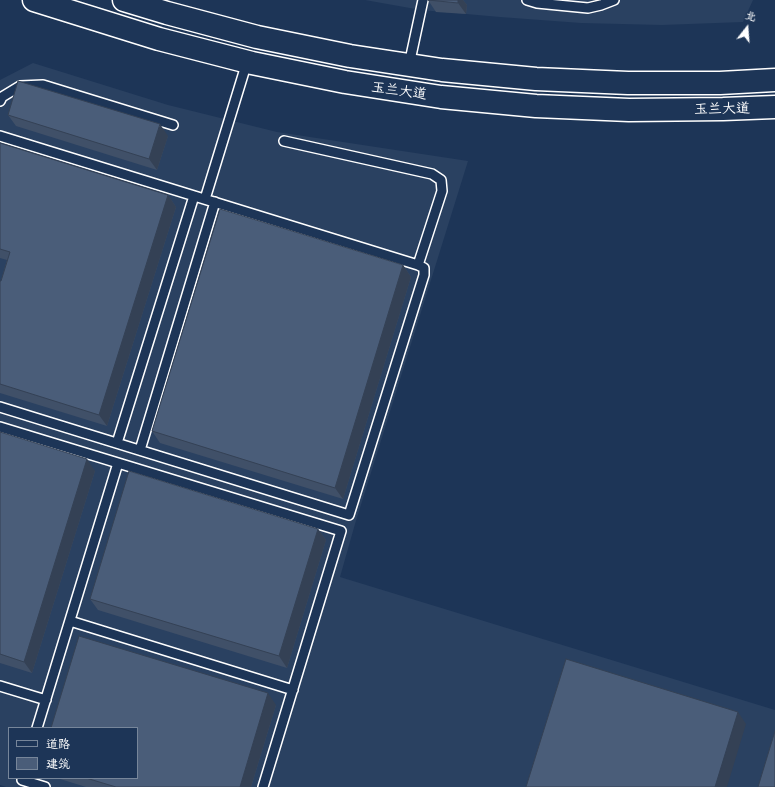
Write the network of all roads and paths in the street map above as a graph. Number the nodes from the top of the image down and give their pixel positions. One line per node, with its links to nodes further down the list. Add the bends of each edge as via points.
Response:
1 (34, 0): 6 (main road, 玉兰大道, via 159,39)
2 (124, 0): 7 (main road, 玉兰大道, via 257,37)
3 (423, 0): 7 (lane)
4 (527, 0): 5 (lane, via 588,8)
5 (614, 0)
6 (248, 62): 10 (main road, 玉兰大道, via 346,82 441,97 536,106 629,110); 15 (lane)
7 (409, 65): 8 (main road, 玉兰大道, via 536,79 620,83)
8 (775, 80)
9 (0, 101): 11 (lane, via 20,86 43,85)
10 (775, 107)
11 (173, 125)
12 (0, 136): 14 (lane)
13 (284, 141): 17 (lane, via 432,174 441,180 442,191)
14 (194, 196): 15 (lane); 20 (lane)
15 (205, 199): 16 (lane)
16 (215, 202): 17 (lane); 21 (lane)
17 (418, 265): 21 (lane, via 424,268 424,274 349,515)
18 (0, 407): 20 (lane)
19 (0, 426): 22 (lane)
20 (117, 443): 21 (lane)
21 (140, 450)
22 (118, 463): 23 (lane); 25 (lane, via 341,532)
23 (70, 621): 25 (lane); 26 (lane)
24 (0, 686): 26 (lane)
25 (293, 690): 30 (lane)
26 (46, 700): 27 (lane)
27 (38, 727)
28 (21, 782): 29 (lane)
29 (45, 787)
30 (264, 787)

